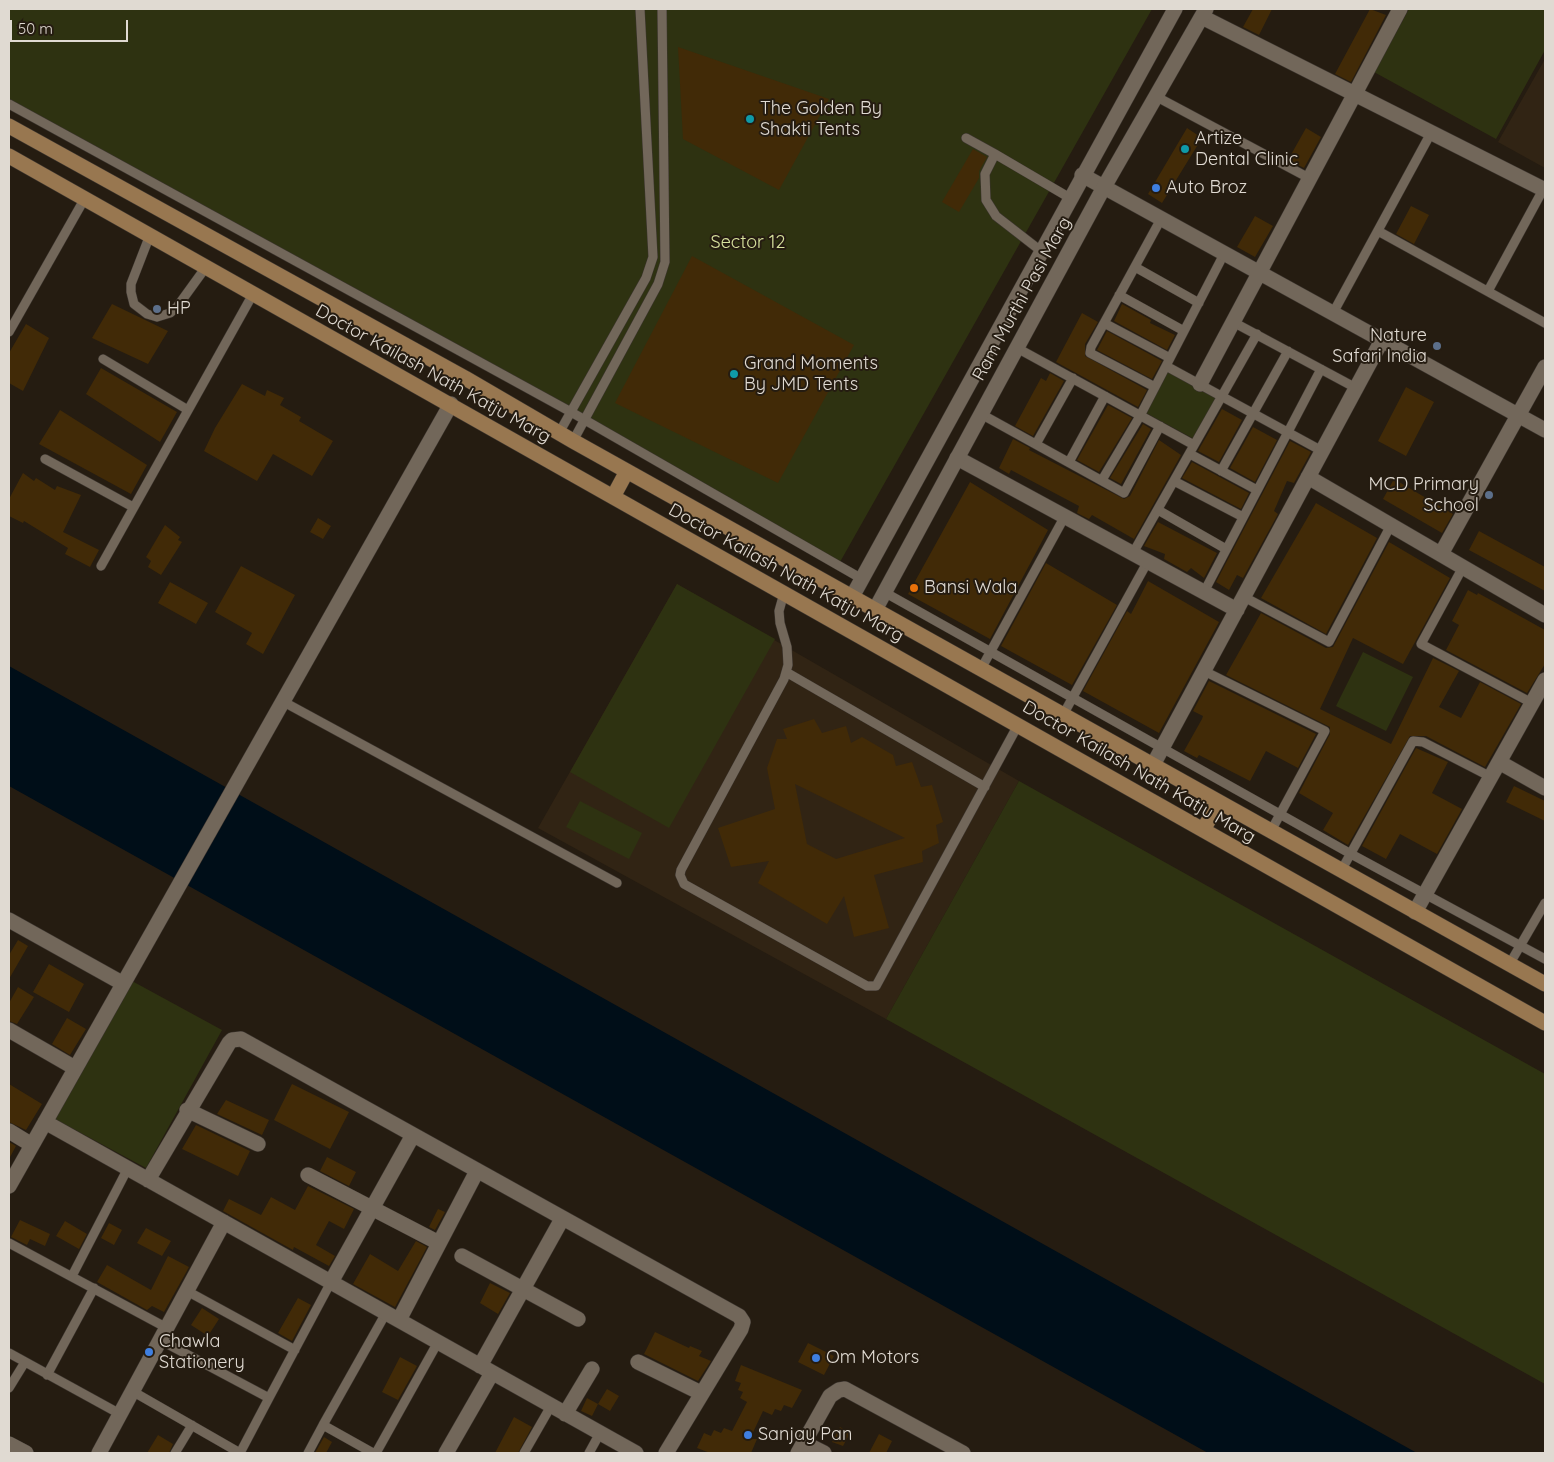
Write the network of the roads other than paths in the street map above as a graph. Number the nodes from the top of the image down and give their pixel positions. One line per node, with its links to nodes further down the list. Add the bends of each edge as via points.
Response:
1 (640, 9): 54 (lane, via 653,257 646,278)
2 (662, 9): 59 (lane, via 665,262 658,284)
3 (1175, 9): 14 (street, Ram Murthi Pasi Marg)
4 (1400, 9): 6 (street)
5 (1204, 13): 6 (street); 7 (street, Ram Murthi Pasi Marg)
6 (1354, 94): 10 (street); 15 (street)
7 (1157, 97): 15 (lane); 16 (street, Ram Murthi Pasi Marg)
8 (9, 104): 54 (lane)
9 (9, 126): 63 (main road, Doctor Kailash Nath Katju Marg)
10 (1431, 133): 17 (street); 21 (lane)
11 (966, 138): 12 (lane)
12 (995, 154): 19 (lane); 23 (lane, via 985,174 986,200 1006,226)
13 (9, 156): 18 (main road, Doctor Kailash Nath Katju Marg)
14 (1082, 175): 16 (street); 19 (street, Ram Murthi Pasi Marg)
15 (1308, 178): 27 (street)
16 (1104, 187): 20 (street); 40 (street, Ram Murthi Pasi Marg)
17 (1545, 189): 28 (lane)
18 (86, 198): 22 (main road, Doctor Kailash Nath Katju Marg); 37 (lane)
19 (1070, 198): 23 (street, Ram Murthi Pasi Marg)
20 (1162, 219): 24 (street); 26 (lane)
21 (1378, 231): 28 (lane); 32 (lane)
22 (150, 235): 25 (main road, Doctor Kailash Nath Katju Marg); 25 (lane, via 131,284 134,304 147,314 157,317 170,313)
23 (1041, 251): 89 (street, Ram Murthi Pasi Marg)
24 (1224, 254): 27 (street); 31 (lane)
25 (206, 267): 29 (main road, Doctor Kailash Nath Katju Marg)
26 (1135, 267): 30 (lane); 31 (lane)
27 (1259, 273): 32 (street); 33 (street)
28 (1488, 291): 34 (lane)
29 (252, 294): 52 (main road, Doctor Kailash Nath Katju Marg); 53 (lane)
30 (1119, 295): 35 (lane); 36 (lane)
31 (1199, 303): 36 (lane)
32 (1333, 313): 39 (street)
33 (1233, 322): 38 (lane); 47 (street)
34 (1545, 323)
35 (1104, 324): 43 (lane); 48 (lane, via 1090,353)
36 (1184, 331): 43 (lane)
37 (9, 332)
38 (1257, 334): 41 (lane); 51 (lane)
39 (1382, 340): 49 (street); 58 (street)
40 (1017, 348): 46 (lane); 56 (street, Ram Murthi Pasi Marg)
41 (1288, 351): 44 (lane); 55 (lane)
42 (103, 359): 53 (lane)
43 (1168, 362): 47 (lane); 48 (lane)
44 (1321, 369): 49 (lane); 62 (lane)
45 (1544, 372): 58 (street)
46 (1073, 378): 50 (lane); 65 (lane)
47 (1200, 384): 51 (lane)
48 (1155, 387): 57 (lane)
49 (1356, 388): 67 (street)
50 (1104, 396): 57 (lane); 70 (lane)
51 (1222, 396): 55 (lane); 66 (lane)
52 (451, 404): 77 (main road, Doctor Kailash Nath Katju Marg); 103 (street)
53 (188, 410): 78 (lane)
54 (571, 412): 59 (lane); 63 (lane)
55 (1253, 413): 62 (lane); 72 (lane)
56 (981, 414): 65 (lane); 68 (street, Ram Murthi Pasi Marg)
57 (1140, 416): 60 (lane); 74 (lane)
58 (1518, 416): 61 (street); 85 (street)
59 (585, 420): 64 (lane); 89 (lane)
60 (1160, 426): 66 (lane); 74 (lane, via 1126,492)
61 (1545, 430)
62 (1287, 432): 67 (lane); 76 (lane)
63 (559, 433): 64 (main road, Doctor Kailash Nath Katju Marg)
64 (573, 441): 71 (main road, Doctor Kailash Nath Katju Marg)
65 (1036, 444): 70 (lane)
66 (1192, 449): 72 (lane); 75 (lane)
67 (1322, 451): 73 (street)
68 (957, 458): 80 (street); 90 (street, Ram Murthi Pasi Marg)
69 (45, 459): 78 (lane)
70 (1069, 462): 74 (lane)
71 (627, 471): 77 (main road); 93 (main road, Doctor Kailash Nath Katju Marg)
72 (1221, 471): 76 (lane)
73 (1308, 477): 82 (street); 94 (street)
74 (1102, 480)
75 (1174, 481): 79 (lane); 81 (lane)
76 (1257, 490): 81 (lane)
77 (613, 497): 92 (main road, Doctor Kailash Nath Katju Marg)
78 (134, 507): 87 (lane)
79 (1158, 510): 83 (lane); 84 (lane)
80 (1065, 516): 84 (street); 97 (lane)
81 (1243, 517): 83 (lane)
82 (1391, 525): 85 (street); 94 (lane, via 1329,642)
83 (1226, 549): 91 (lane)
84 (1134, 553): 86 (street)
85 (1441, 554): 88 (street)
86 (1148, 561): 91 (street); 102 (lane)
87 (100, 566)
88 (1463, 567): 96 (street); 104 (lane, via 1422,644)
89 (862, 580): 93 (street, Ram Murthi Pasi Marg)
90 (884, 592): 95 (street, Ram Murthi Pasi Marg); 97 (lane)
91 (1204, 592): 94 (street)
92 (784, 593): 100 (lane, via 779,611 788,646); 106 (main road, Doctor Kailash Nath Katju Marg)
93 (852, 597): 95 (main road, Doctor Kailash Nath Katju Marg)
94 (1240, 603): 99 (street)
95 (874, 610): 98 (main road, Doctor Kailash Nath Katju Marg)
96 (1545, 615)
97 (990, 652): 98 (lane); 102 (lane)
98 (981, 669): 105 (main road, Doctor Kailash Nath Katju Marg)
99 (1204, 671): 107 (street); 114 (lane, via 1325,731)
100 (786, 672): 111 (lane); 111 (lane, via 681,870 684,884 867,986 876,986)
101 (1545, 680): 104 (street)
102 (1072, 698): 105 (lane); 107 (lane)
103 (282, 701): 119 (lane); 128 (street)
104 (1532, 703): 108 (street)
105 (1063, 715): 109 (main road, Doctor Kailash Nath Katju Marg)
106 (1018, 726): 111 (lane); 115 (main road, Doctor Kailash Nath Katju Marg)
107 (1162, 747): 109 (street); 114 (lane)
108 (1499, 762): 110 (street); 112 (street)
109 (1153, 765): 113 (main road, Doctor Kailash Nath Katju Marg)
110 (1491, 777): 117 (lane, via 1420,740 1413,742); 120 (street)
111 (985, 787)
112 (1545, 788)
113 (1219, 802): 115 (main road); 116 (main road, Doctor Kailash Nath Katju Marg)
114 (1280, 814): 116 (lane); 117 (lane)
115 (1203, 830): 130 (main road, Doctor Kailash Nath Katju Marg)
116 (1271, 831): 118 (main road, Doctor Kailash Nath Katju Marg)
117 (1351, 854): 118 (lane); 120 (lane)
118 (1342, 871): 122 (main road, Doctor Kailash Nath Katju Marg)
119 (617, 883)
120 (1425, 893): 122 (street); 125 (lane)
121 (1545, 903): 125 (lane)
122 (1415, 912): 127 (main road, Doctor Kailash Nath Katju Marg)
123 (12, 922): 124 (street); 128 (street)
124 (9, 938)
125 (1521, 945): 126 (lane); 127 (lane)
126 (1545, 958)
127 (1509, 964): 129 (main road, Doctor Kailash Nath Katju Marg)
128 (122, 983): 132 (street)
129 (1545, 984)
130 (1545, 1023)
131 (9, 1030): 132 (street)
132 (75, 1068): 134 (street)
133 (187, 1110): 136 (street, via 228,1043 240,1039); 138 (street); 142 (street)
134 (44, 1122): 137 (street); 139 (street)
135 (9, 1131): 137 (street)
136 (413, 1135): 140 (street); 144 (street)
137 (32, 1144): 143 (street)
138 (258, 1144)
139 (128, 1168): 142 (street); 150 (lane)
140 (477, 1171): 145 (street); 148 (street)
141 (308, 1175): 144 (street)
142 (148, 1180): 146 (street)
143 (9, 1186)
144 (373, 1206): 148 (street); 151 (street)
145 (562, 1219): 153 (street); 168 (street, via 739,1316 741,1328)
146 (224, 1222): 151 (street); 154 (street)
147 (9, 1243): 150 (lane)
148 (439, 1243): 155 (street)
149 (462, 1256): 153 (street)
150 (72, 1276): 152 (lane)
151 (331, 1282): 155 (street); 159 (lane)
152 (94, 1288): 157 (lane); 165 (lane)
153 (523, 1289): 156 (street); 163 (street)
154 (187, 1291): 157 (street); 159 (lane)
155 (393, 1317): 158 (street); 174 (lane)
156 (578, 1319)
157 (164, 1334): 167 (street); 169 (lane)
158 (438, 1342): 163 (street); 184 (lane)
159 (294, 1350): 169 (lane)
160 (9, 1354): 161 (lane)
161 (24, 1362): 165 (lane); 166 (lane)
162 (638, 1362): 168 (street)
163 (486, 1369): 170 (street); 185 (street)
164 (592, 1369): 172 (street)
165 (47, 1375): 171 (lane)
166 (9, 1388)
167 (132, 1391): 171 (street); 173 (lane)
168 (701, 1393): 189 (street)
169 (269, 1398): 182 (lane)
170 (551, 1406): 172 (street); 186 (lane)
171 (120, 1414): 180 (street)
172 (566, 1414): 175 (street)
173 (192, 1425): 181 (lane); 182 (lane)
174 (323, 1426): 183 (lane); 184 (lane)
175 (600, 1433): 187 (lane); 188 (street)
176 (9, 1444): 179 (street)
177 (801, 1448): 178 (street, via 830,1396 839,1390 850,1390); 190 (street)
178 (955, 1451)
179 (26, 1453)
180 (99, 1453)
181 (175, 1453)
182 (240, 1453)
183 (308, 1453)
184 (374, 1453)
185 (446, 1453)
186 (524, 1453)
187 (589, 1453)
188 (636, 1453)
189 (666, 1453)
190 (824, 1453)

